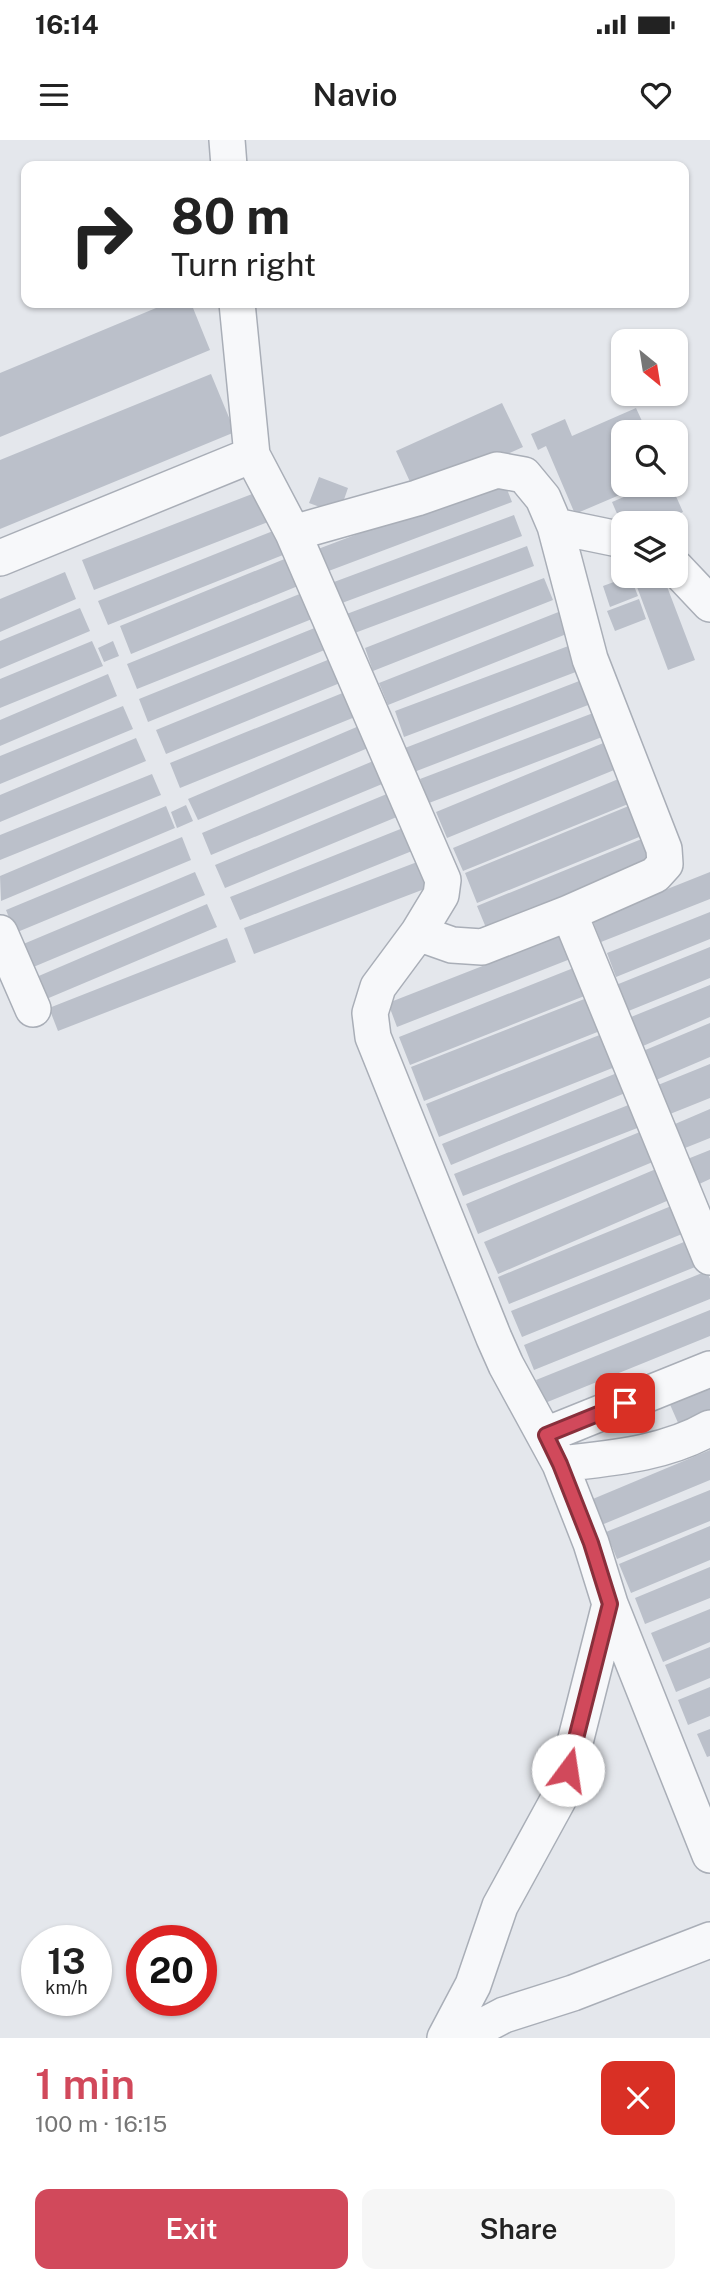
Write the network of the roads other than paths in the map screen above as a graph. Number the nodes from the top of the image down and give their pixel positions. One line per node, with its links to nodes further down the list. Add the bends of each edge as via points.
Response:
1 (227, 140): 2 (lane)
2 (229, 161)
3 (237, 308): 4 (lane)
4 (252, 454): 6 (lane); 8 (lane)
5 (555, 526): 6 (lane, via 543,498 524,475 498,470); 7 (lane); 11 (lane, via 590,659 666,856 656,875)
6 (293, 533): 13 (lane, via 442,872 441,895)
7 (611, 538)
8 (0, 558)
9 (688, 581): 10 (lane)
10 (710, 604)
11 (569, 914): 13 (lane, via 482,947 452,945); 15 (lane)
12 (0, 933): 14 (lane)
13 (418, 933): 18 (lane, via 378,987 370,1013 373,1037 494,1338)
14 (33, 1009)
15 (710, 1257)
16 (710, 1369): 18 (lane)
17 (710, 1428): 18 (lane, via 694,1438 631,1455)
18 (553, 1450): 19 (lane)
19 (610, 1604): 20 (lane); 22 (lane, via 558,1800 500,1906 473,1985)
20 (710, 1855)
21 (710, 1940): 23 (lane, via 504,2015)
22 (445, 2038)
23 (460, 2038)

